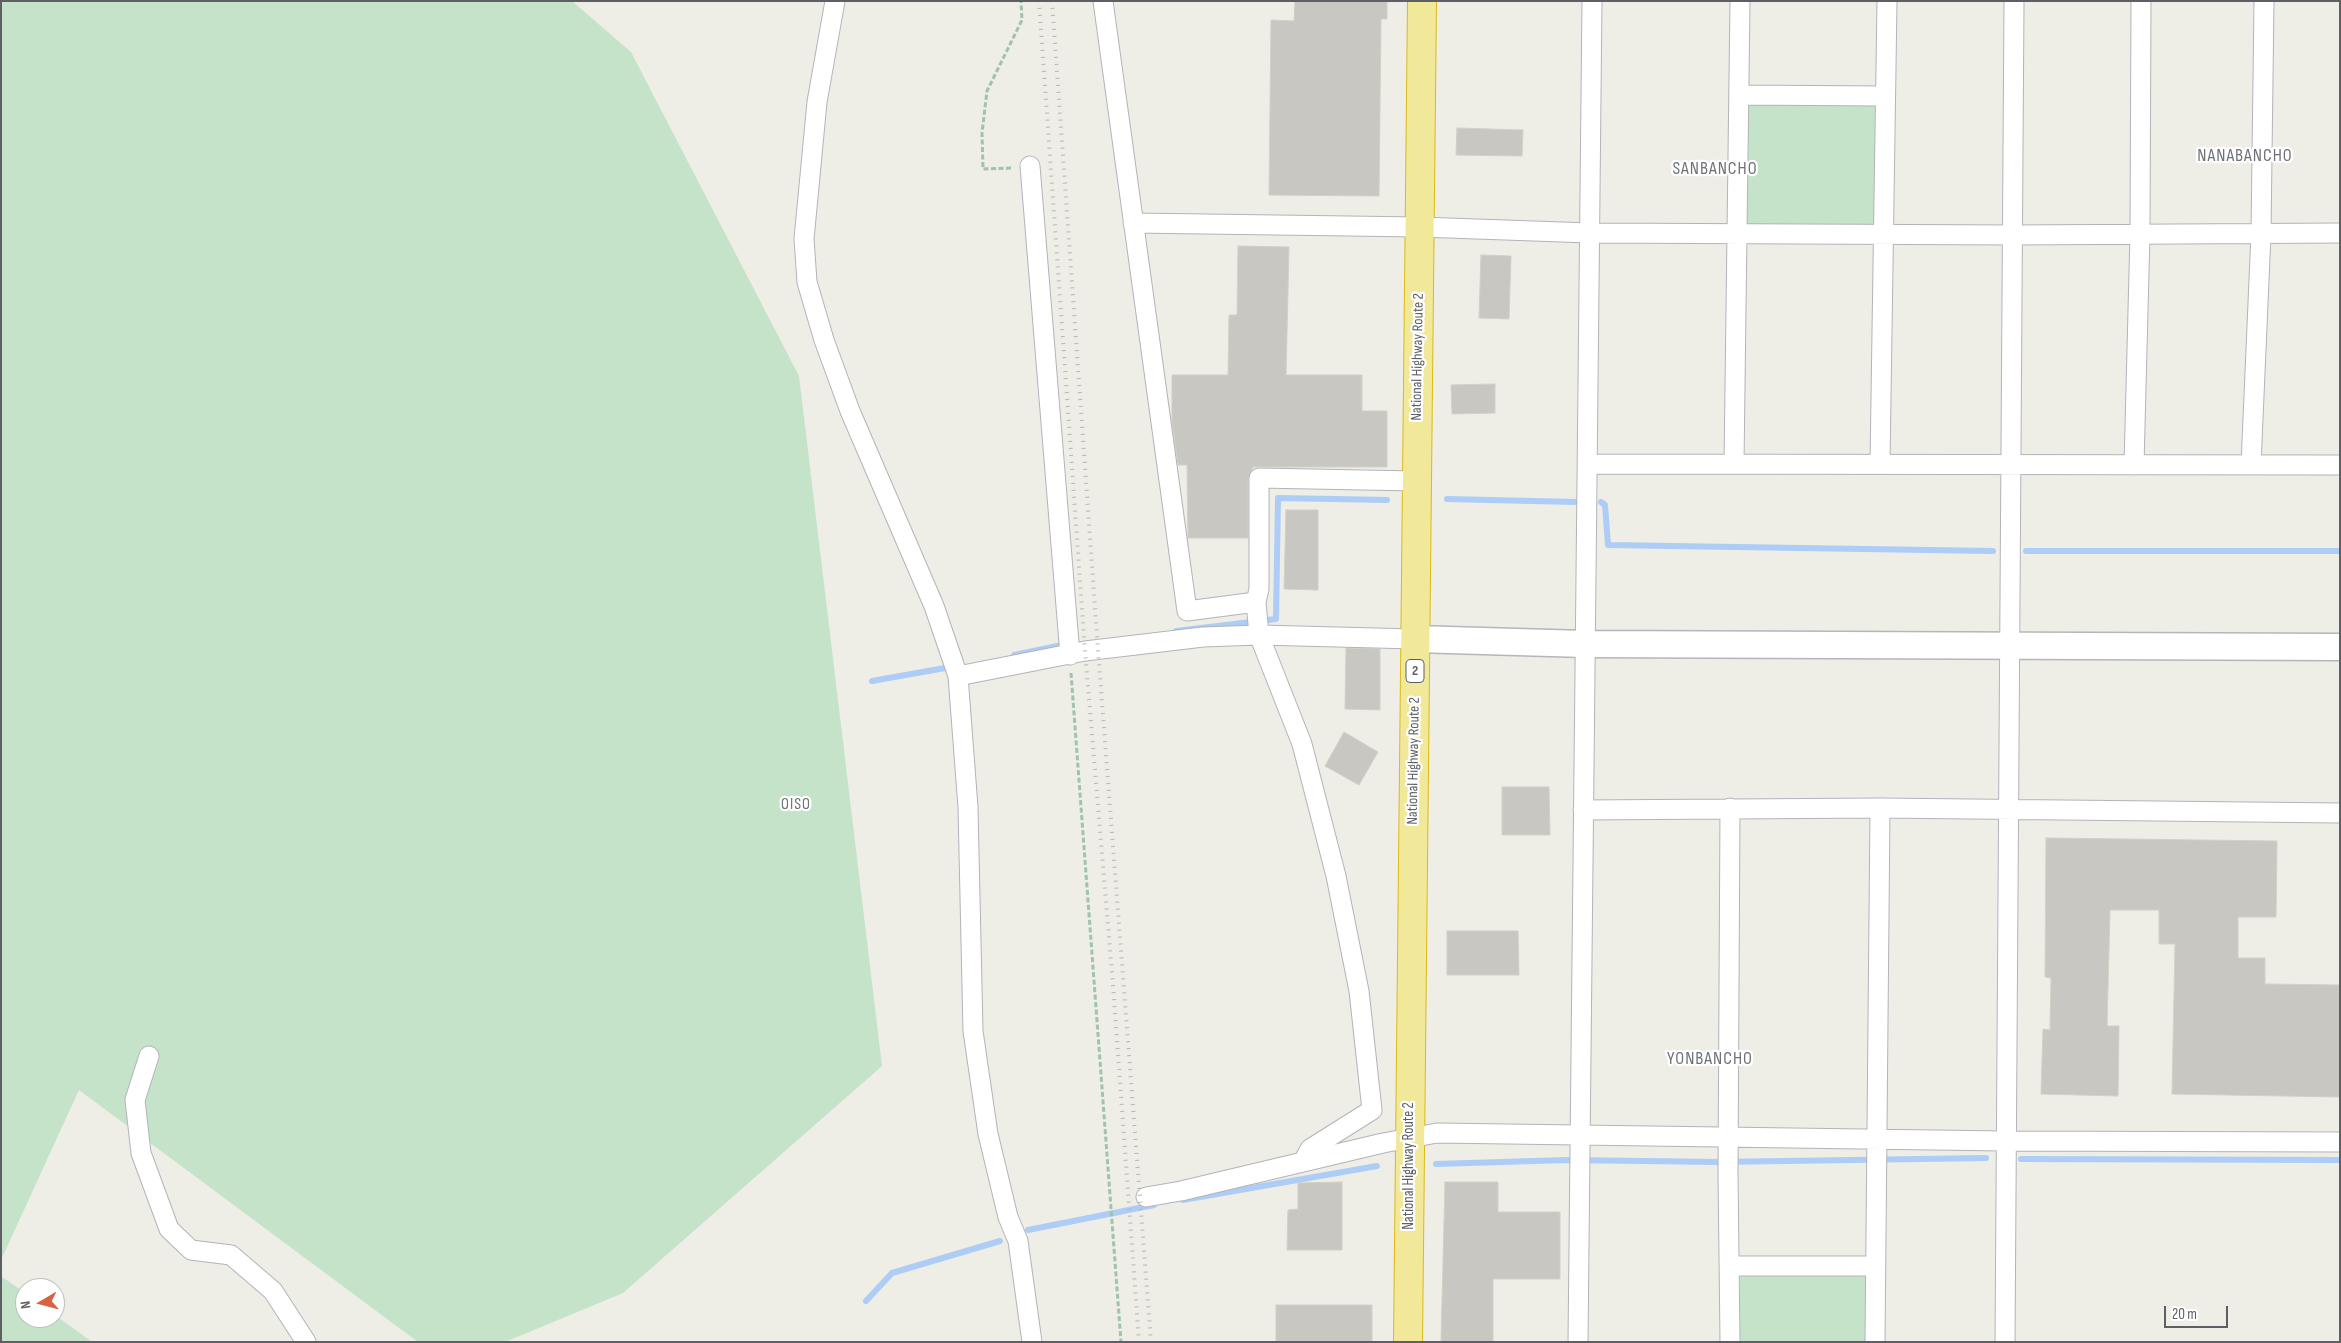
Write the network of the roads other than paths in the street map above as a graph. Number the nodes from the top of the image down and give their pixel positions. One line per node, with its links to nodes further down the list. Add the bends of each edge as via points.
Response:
1 (835, 1): 36 (street, via 816,112 804,239 807,282 850,411 934,606)
2 (1103, 1): 13 (street)
3 (1422, 1): 14 (highway, National Highway Route 2 / 2)
4 (1592, 1): 17 (street)
5 (1740, 1): 10 (street)
6 (1887, 1): 11 (street)
7 (2014, 1): 21 (street)
8 (2141, 1): 19 (street)
9 (2264, 1): 20 (street)
10 (1738, 95): 11 (street); 15 (street)
11 (1885, 96): 16 (street)
12 (1030, 166): 33 (street)
13 (1132, 223): 14 (street); 30 (street, via 1187,611)
14 (1420, 227): 17 (street); 29 (highway, National Highway Route 2 / 2)
15 (1738, 232): 16 (street); 17 (street); 23 (street)
16 (1883, 232): 21 (street); 24 (street)
17 (1590, 233): 22 (street)
18 (2340, 233): 20 (street)
19 (2140, 234): 20 (street); 21 (street); 26 (street)
20 (2261, 234): 27 (street)
21 (2014, 235): 25 (street)
22 (1588, 464): 23 (street); 32 (street)
23 (1734, 464): 24 (street)
24 (1880, 464): 25 (street)
25 (2012, 464): 26 (street); 34 (street)
26 (2134, 465): 27 (street)
27 (2251, 465): 28 (street)
28 (2340, 465)
29 (1416, 481): 30 (street, via 1259,478); 31 (highway, National Highway Route 2 / 2)
30 (1258, 619): 31 (street); 33 (street, via 1202,638); 49 (street, via 1302,744 1336,876 1359,991 1372,1110 1310,1149)
31 (1415, 639): 32 (street); 43 (highway, National Highway Route 2 / 2)
32 (1585, 644): 34 (street); 40 (street)
33 (1070, 647): 36 (street)
34 (2010, 648): 35 (street); 39 (street)
35 (2340, 648)
36 (958, 676): 54 (street, via 968,807 973,1032 988,1134 1008,1217 1018,1241)
37 (1730, 808): 38 (street); 40 (street); 47 (street)
38 (1880, 808): 39 (street); 48 (street)
39 (2009, 809): 41 (street); 45 (street)
40 (1583, 810): 44 (street)
41 (2340, 813)
42 (149, 1056): 53 (street, via 135,1100 141,1153 169,1229 191,1250 231,1255 273,1292)
43 (1410, 1138): 44 (street, via 1437,1133); 49 (street); 55 (highway, National Highway Route 2 / 2)
44 (1579, 1140): 47 (street); 56 (street)
45 (2005, 1141): 46 (street); 48 (street); 59 (street)
46 (2340, 1142)
47 (1729, 1145): 48 (street); 51 (street)
48 (1876, 1152): 52 (street)
49 (1304, 1160): 50 (street)
50 (1146, 1197)
51 (1730, 1266): 52 (street); 57 (street)
52 (1875, 1266): 58 (street)
53 (306, 1342)
54 (1032, 1342)
55 (1408, 1342)
56 (1578, 1342)
57 (1730, 1342)
58 (1875, 1342)
59 (2005, 1342)

